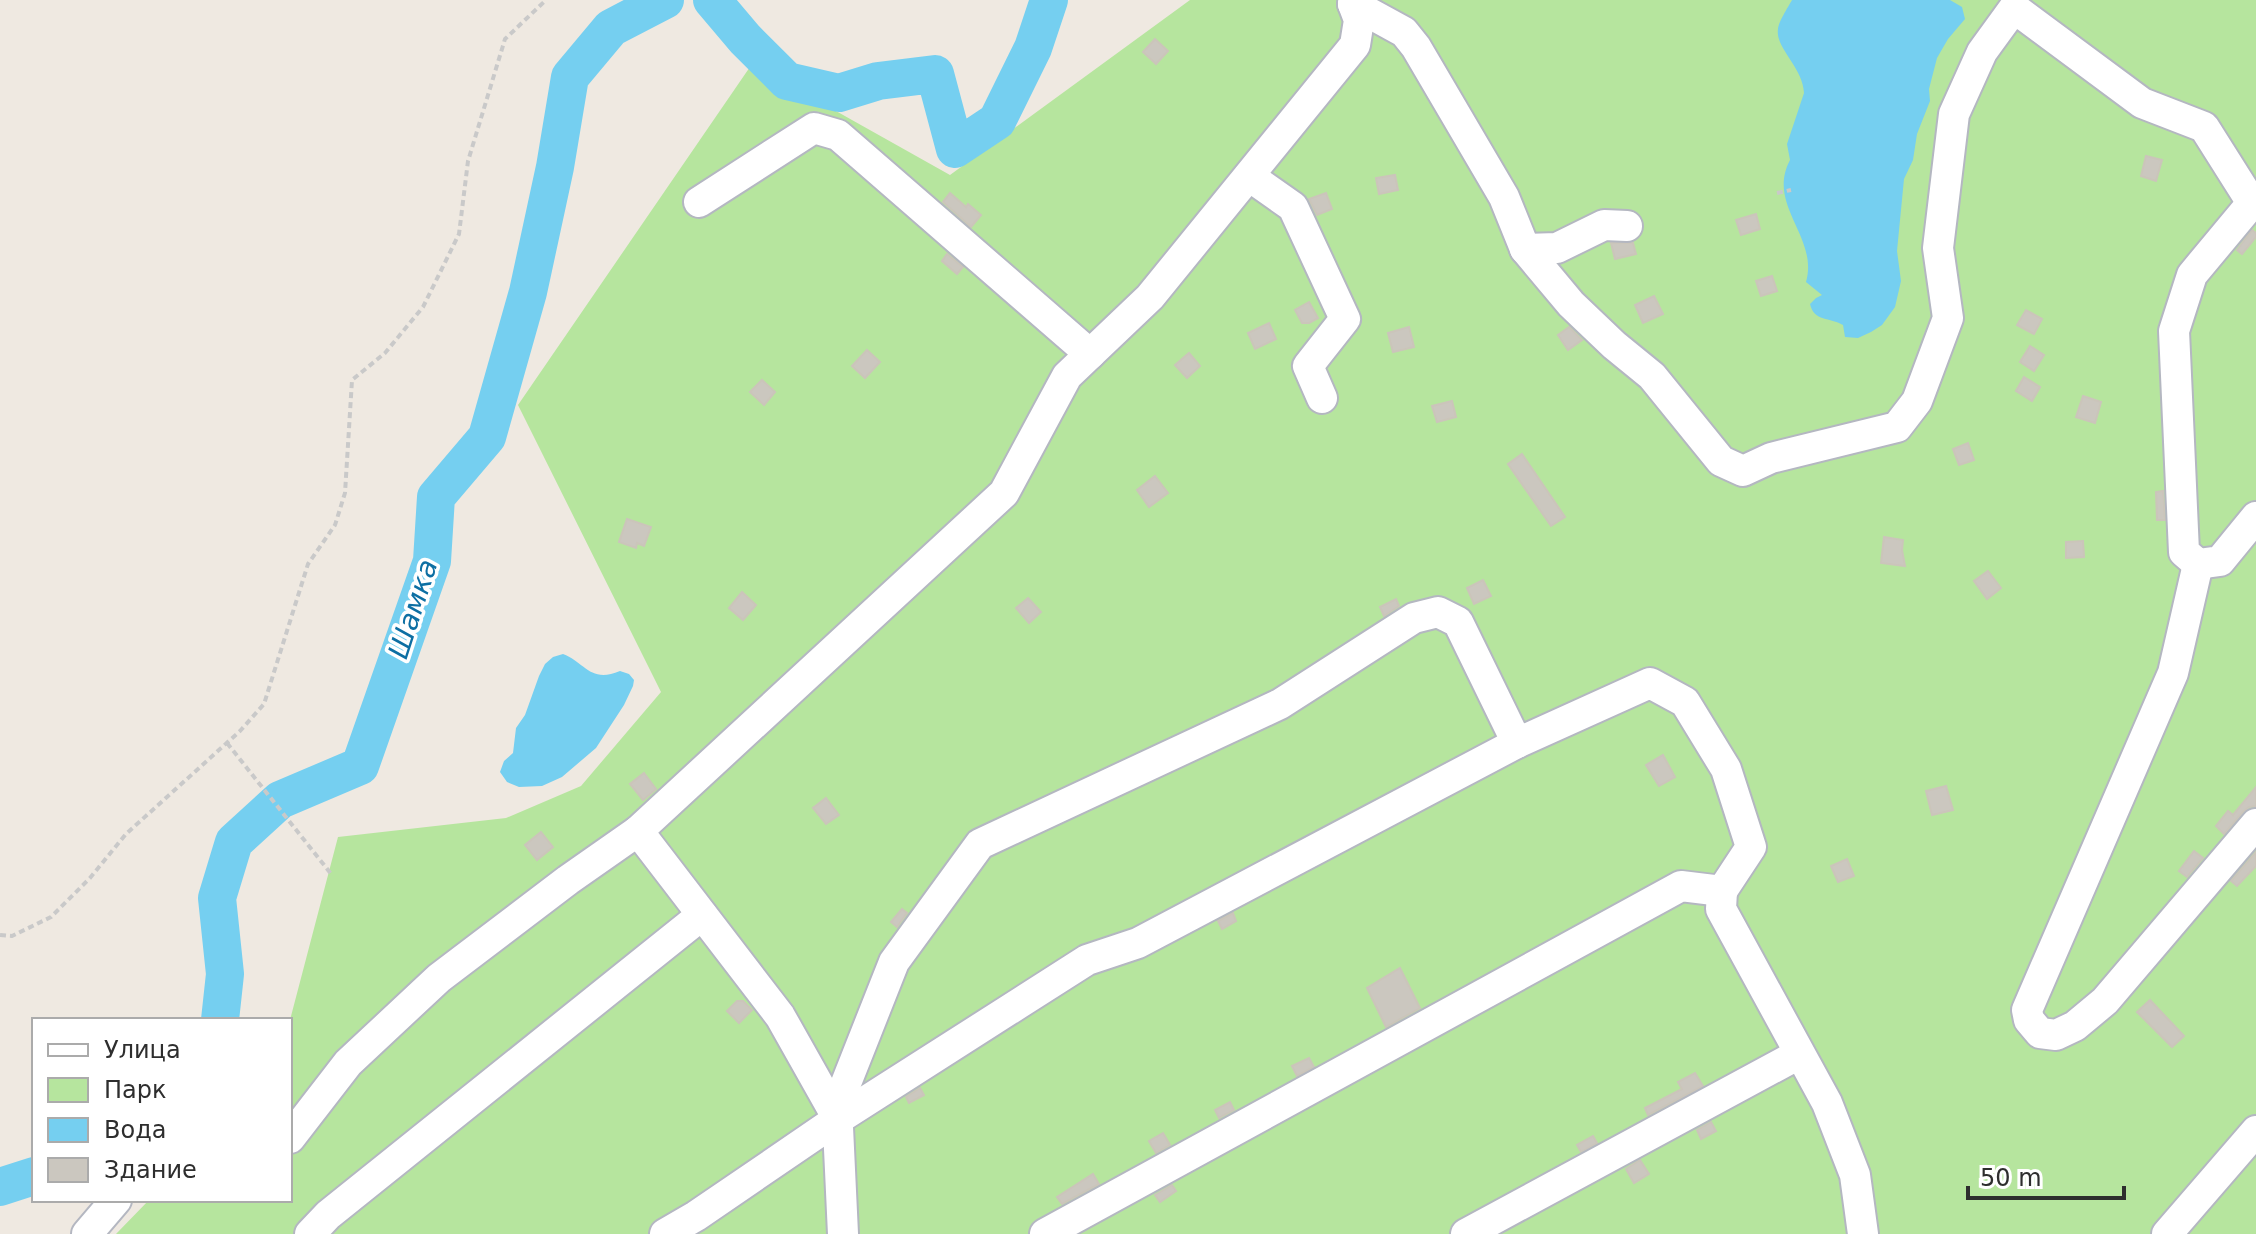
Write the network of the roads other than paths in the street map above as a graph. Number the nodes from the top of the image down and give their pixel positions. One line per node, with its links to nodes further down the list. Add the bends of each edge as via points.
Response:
1 (1249, 176): 5 (lane, via 1355,45 1359,20 1353,4 1404,32 1416,47 1504,197); 6 (lane, via 1150,297); 7 (lane, via 1293,207 1345,319 1308,366)
2 (2254, 201): 5 (lane, via 2204,127 2142,103 2014,8 1982,52 1954,114 1938,248 1948,318 1917,401 1897,427 1771,458 1743,471 1721,461 1652,376 1571,304); 9 (lane, via 2192,275 2174,331 2184,552)
3 (699, 202): 6 (lane, via 814,128 838,135)
4 (1627, 226): 5 (lane, via 1604,225 1557,248)
5 (1525, 249)
6 (1090, 354): 12 (lane, via 1067,376 1004,493)
7 (1322, 398)
8 (2256, 517): 9 (lane, via 2220,561)
9 (2198, 564): 11 (lane, via 2173,673 2027,1010 2040,1033 2056,1035 2075,1026 2105,1001)
10 (1517, 743): 13 (lane, via 1650,683 1685,702 1726,769 1751,847); 16 (lane, via 1138,943 1087,960); 16 (lane, via 1458,622 1438,612 1414,618 1280,704 980,844 894,962 837,1106)
11 (2256, 824)
12 (638, 831): 14 (lane); 18 (lane, via 439,978 348,1063)
13 (1722, 891): 15 (lane, via 1721,909); 24 (lane, via 1681,886)
14 (702, 915): 16 (lane, via 780,1016); 21 (lane)
15 (1799, 1054): 25 (lane); 26 (lane, via 1827,1103 1855,1175)
16 (838, 1119): 22 (lane); 23 (lane)
17 (2256, 1131): 27 (lane)
18 (292, 1135)
19 (114, 1202): 20 (lane)
20 (87, 1234)
21 (310, 1234)
22 (665, 1234)
23 (843, 1234)
24 (1045, 1234)
25 (1466, 1234)
26 (1863, 1234)
27 (2167, 1234)

